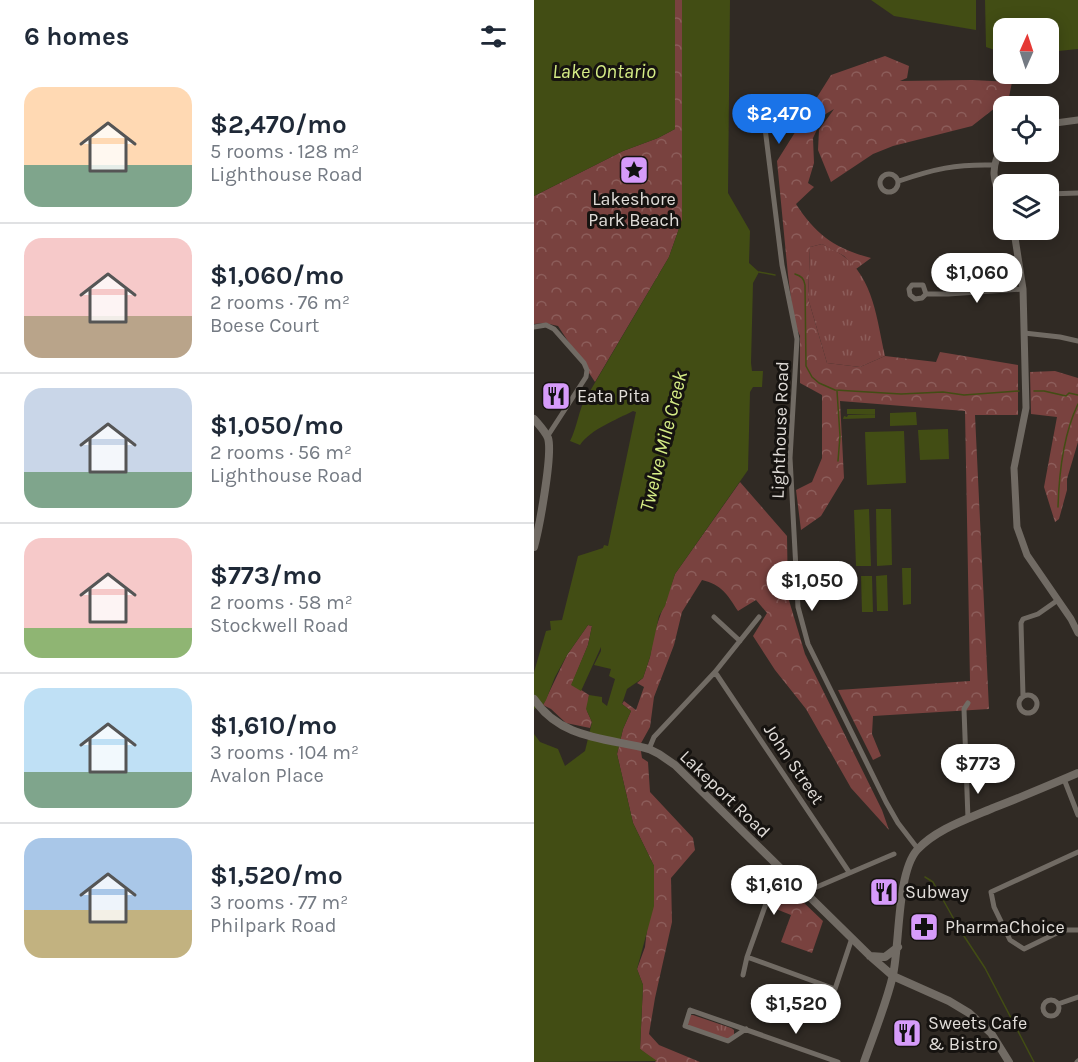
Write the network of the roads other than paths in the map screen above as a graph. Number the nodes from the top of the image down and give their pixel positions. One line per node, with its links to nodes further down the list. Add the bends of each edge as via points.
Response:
1 (1078, 120): 2 (street)
2 (1059, 123)
3 (765, 128): 33 (street, Lighthouse Road, via 782,265 797,339 790,458 798,607 808,644 886,802)
4 (995, 162): 5 (street)
5 (993, 165): 6 (street); 7 (street, via 962,164)
6 (994, 174)
7 (899, 181)
8 (1078, 193): 9 (street)
9 (1059, 194)
10 (1015, 240): 11 (street)
11 (1023, 289): 12 (street); 14 (street)
12 (926, 294)
13 (534, 327): 17 (street, via 554,329 587,370)
14 (1024, 333): 15 (street); 19 (street, via 1026,408 1015,457 1016,516 1024,548)
15 (1078, 341)
16 (534, 419): 17 (main road)
17 (548, 436): 18 (main road, via 549,454)
18 (534, 547)
19 (1058, 600): 22 (street); 25 (street, via 1021,623)
20 (714, 617): 23 (street)
21 (759, 617): 23 (street)
22 (1078, 633)
23 (740, 641): 24 (street)
24 (715, 672): 28 (street, via 654,736); 37 (street, John Street)
25 (1023, 696)
26 (534, 699): 28 (main road, Lakeport Road, via 555,723)
27 (968, 703): 32 (street, via 964,709)
28 (649, 749): 36 (main road, Lakeport Road, via 675,765)
29 (1078, 772): 30 (main road)
30 (1064, 779): 31 (street); 32 (main road)
31 (1078, 815)
32 (968, 819): 33 (main road)
33 (918, 849): 41 (main road, via 905,873)
34 (1078, 852): 39 (street, via 991,891 1010,940 1024,950 1063,930)
35 (894, 854): 37 (street)
36 (779, 867): 38 (main road, Lakeport Road); 43 (street)
37 (849, 873): 38 (street)
38 (805, 892): 40 (main road, Lakeport Road)
39 (1078, 930)
40 (852, 938): 42 (main road, Lakeport Road); 46 (street)
41 (898, 946): 42 (main road, via 885,957); 45 (main road)
42 (870, 956): 45 (main road, Lakeport Road)
43 (747, 957): 44 (street); 46 (street)
44 (743, 975)
45 (893, 976): 52 (main road); 53 (main road, Lakeport Road, via 969,1013 991,1033)
46 (835, 989): 49 (street)
47 (1078, 998): 48 (street)
48 (1058, 1004)
49 (823, 1016)
50 (746, 1029): 50 (street, via 690,1010 685,1026 728,1041); 51 (street)
51 (838, 1062)
52 (864, 1062)
53 (1009, 1062)

